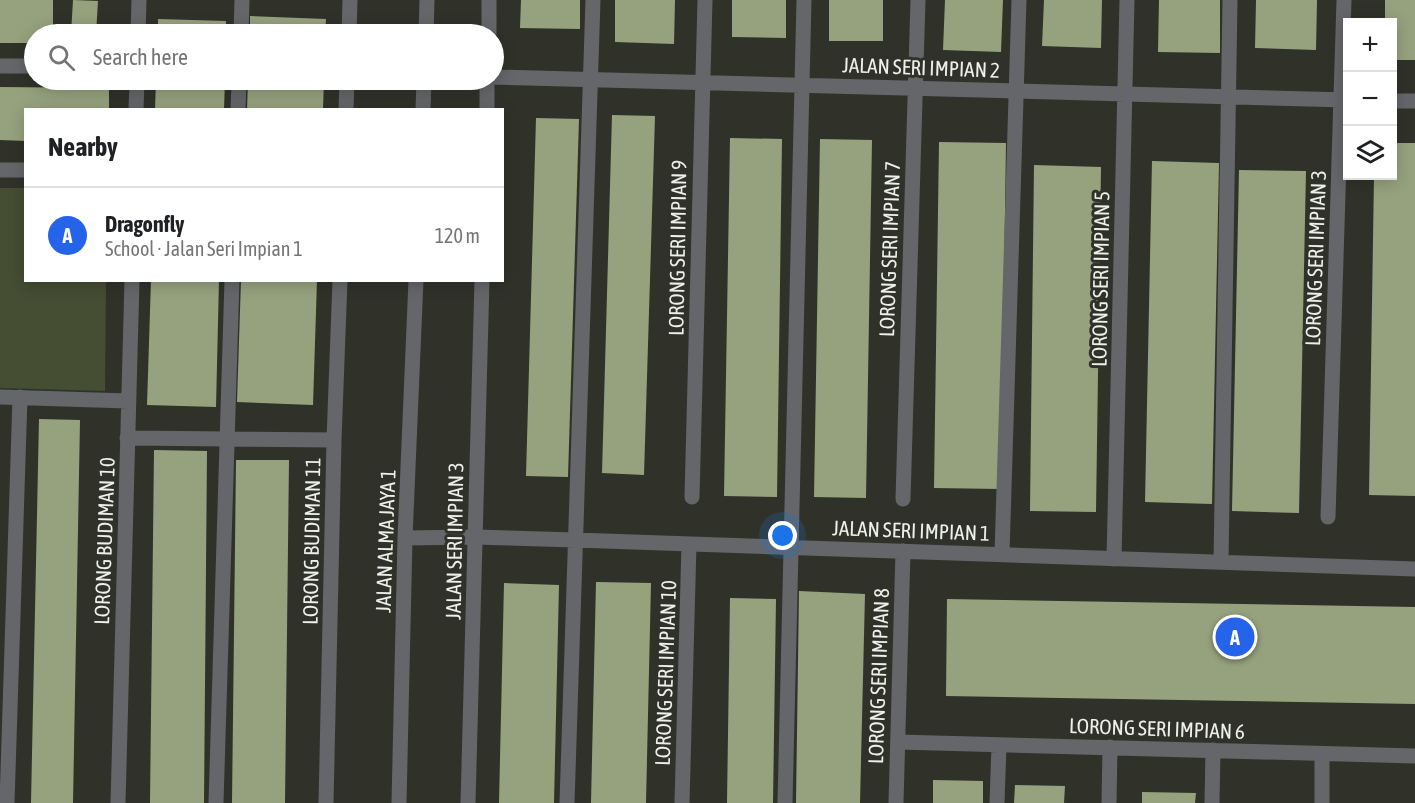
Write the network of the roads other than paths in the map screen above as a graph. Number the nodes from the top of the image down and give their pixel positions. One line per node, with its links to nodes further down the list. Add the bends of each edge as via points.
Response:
1 (139, 0): 14 (street)
2 (242, 0): 15 (street)
3 (350, 0): 16 (street)
4 (427, 0): 17 (street)
5 (489, 0): 18 (street)
6 (593, 0): 23 (street)
7 (705, 0): 24 (street, LORONG SERI IMPIAN 9)
8 (804, 0): 25 (street)
9 (918, 0): 26 (street, LORONG SERI IMPIAN 7)
10 (1019, 0): 32 (street)
11 (1127, 0): 33 (street, LORONG SERI IMPIAN 5)
12 (1230, 0): 34 (street)
13 (1344, 0): 21 (street, LORONG SERI IMPIAN 3)
14 (138, 24)
15 (241, 24)
16 (349, 24)
17 (426, 24)
18 (489, 24)
19 (0, 66): 20 (street)
20 (24, 66)
21 (1344, 72)
22 (504, 77): 23 (street, JALAN SERI IMPIAN 2)
23 (591, 80): 24 (street, JALAN SERI IMPIAN 2); 62 (street)
24 (702, 83): 25 (street, JALAN SERI IMPIAN 2); 57 (street, LORONG SERI IMPIAN 9)
25 (802, 85): 26 (street, JALAN SERI IMPIAN 2); 64 (street)
26 (915, 88): 32 (street, JALAN SERI IMPIAN 2); 58 (street, LORONG SERI IMPIAN 7)
27 (137, 90): 38 (street)
28 (239, 90): 39 (street)
29 (347, 90): 40 (street)
30 (424, 90): 41 (street)
31 (487, 90): 42 (street)
32 (1017, 91): 33 (street, JALAN SERI IMPIAN 2); 66 (street)
33 (1125, 94): 34 (street, JALAN SERI IMPIAN 2); 67 (street, LORONG SERI IMPIAN 5)
34 (1227, 97): 35 (street, JALAN SERI IMPIAN 2); 68 (street)
35 (1343, 100)
36 (1397, 101): 37 (street)
37 (1415, 101)
38 (136, 108)
39 (238, 108)
40 (346, 108)
41 (423, 108)
42 (487, 108)
43 (1343, 126): 59 (street, LORONG SERI IMPIAN 3)
44 (0, 170): 45 (street)
45 (24, 170)
46 (132, 282): 53 (street, LORONG BUDIMAN 10)
47 (232, 282): 55 (street)
48 (340, 282): 56 (street, LORONG BUDIMAN 11)
49 (416, 282): 61 (street, JALAN ALMA JAYA 1)
50 (482, 282): 60 (street, JALAN SERI IMPIAN 3)
51 (0, 397): 52 (street)
52 (20, 397): 53 (street); 76 (street)
53 (128, 401): 54 (street, LORONG BUDIMAN 10)
54 (127, 438): 55 (street); 77 (street, LORONG BUDIMAN 10)
55 (227, 440): 56 (street); 78 (street)
56 (334, 440): 79 (street, LORONG BUDIMAN 11)
57 (692, 496)
58 (903, 499)
59 (1328, 517)
60 (475, 537): 61 (street, JALAN SERI IMPIAN 1); 62 (street, JALAN SERI IMPIAN 1); 81 (street, JALAN SERI IMPIAN 3)
61 (405, 538): 80 (street, JALAN ALMA JAYA 1)
62 (575, 540): 63 (street, JALAN SERI IMPIAN 1); 82 (street)
63 (689, 544): 64 (street, JALAN SERI IMPIAN 1); 83 (street, LORONG SERI IMPIAN 10)
64 (791, 548): 65 (street, JALAN SERI IMPIAN 1); 84 (street)
65 (903, 551): 66 (street, JALAN SERI IMPIAN 1); 70 (street, LORONG SERI IMPIAN 8)
66 (1002, 554): 67 (street, JALAN SERI IMPIAN 1)
67 (1114, 559): 68 (street, JALAN SERI IMPIAN 1)
68 (1221, 562): 69 (street, JALAN SERI IMPIAN 1)
69 (1415, 569)
70 (898, 742): 71 (street, LORONG SERI IMPIAN 6); 85 (street, LORONG SERI IMPIAN 8)
71 (999, 745): 72 (street, LORONG SERI IMPIAN 6); 86 (street)
72 (1110, 747): 73 (street, LORONG SERI IMPIAN 6); 87 (street)
73 (1213, 750): 74 (street, LORONG SERI IMPIAN 6); 88 (street)
74 (1322, 754): 75 (street, LORONG SERI IMPIAN 6); 89 (street)
75 (1415, 756)
76 (7, 803)
77 (118, 803)
78 (216, 803)
79 (326, 803)
80 (399, 803)
81 (468, 803)
82 (567, 803)
83 (682, 803)
84 (785, 803)
85 (896, 803)
86 (997, 803)
87 (1109, 803)
88 (1212, 803)
89 (1322, 803)

